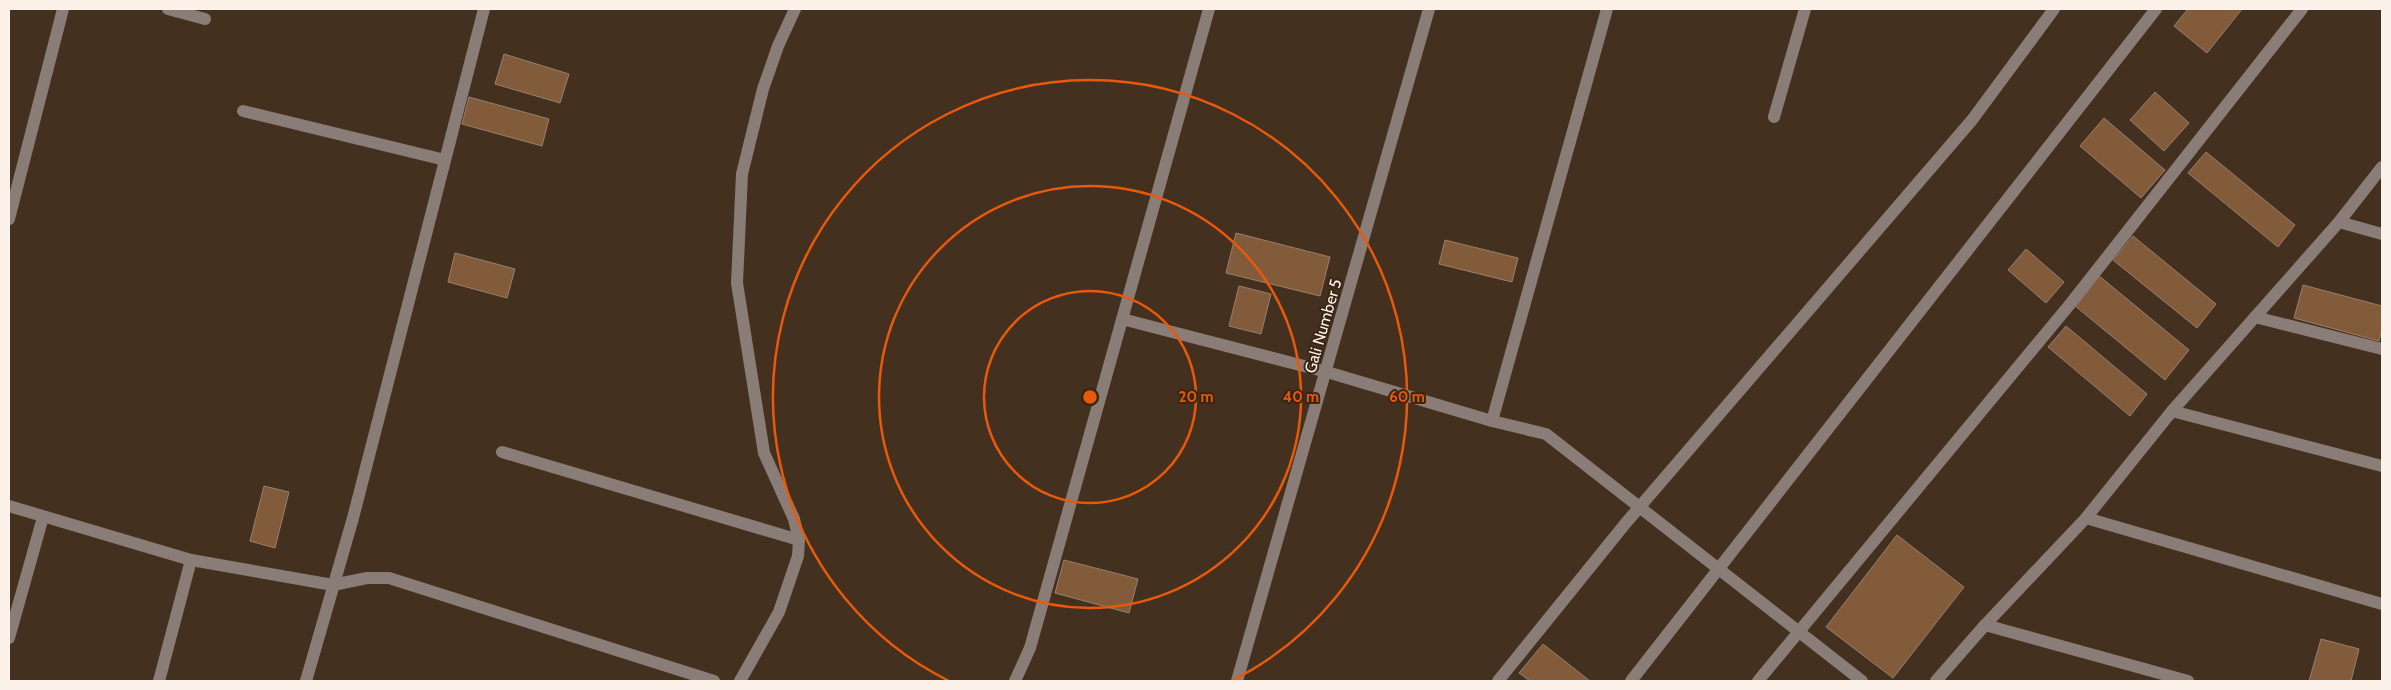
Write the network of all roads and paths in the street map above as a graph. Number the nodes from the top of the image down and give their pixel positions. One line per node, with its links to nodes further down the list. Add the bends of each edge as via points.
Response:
1 (63, 9): 17 (street)
2 (168, 9): 12 (street)
3 (484, 9): 15 (street)
4 (795, 9): 32 (street, via 763,89 742,174 737,283 764,453 794,519)
5 (1209, 9): 21 (street)
6 (1429, 9): 23 (street, Gali Number 5)
7 (1607, 9): 25 (street)
8 (1805, 9): 14 (street)
9 (2054, 9): 29 (street, via 1972,120)
10 (2156, 9): 34 (street)
11 (2302, 9): 38 (street, via 2071,303)
12 (205, 19)
13 (243, 110): 15 (street)
14 (1774, 117)
15 (445, 160): 35 (street)
16 (2382, 167): 18 (street)
17 (9, 219)
18 (2339, 222): 19 (street); 20 (street)
19 (2382, 234)
20 (2255, 316): 22 (street); 24 (street)
21 (1122, 319): 23 (street); 44 (street, via 1030,648)
22 (2382, 349)
23 (1327, 372): 25 (street); 45 (street, Gali Number 5)
24 (2172, 411): 27 (street); 31 (street)
25 (1492, 420): 29 (street, via 1546,434)
26 (502, 452): 32 (street)
27 (2382, 466)
28 (9, 506): 30 (street)
29 (1640, 507): 34 (street); 46 (street)
30 (43, 517): 33 (street); 39 (street)
31 (2086, 518): 36 (street); 37 (street)
32 (799, 540): 43 (street, via 798,556 779,612)
33 (191, 560): 35 (street); 40 (street)
34 (1719, 570): 38 (street); 47 (street)
35 (334, 585): 41 (street); 42 (street, via 367,578 389,578)
36 (2382, 604)
37 (1985, 625): 50 (street); 51 (street)
38 (1799, 630): 48 (street); 49 (street)
39 (9, 638)
40 (159, 681)
41 (306, 681)
42 (714, 681)
43 (740, 681)
44 (1015, 681)
45 (1237, 681)
46 (1498, 681)
47 (1631, 681)
48 (1758, 681)
49 (1862, 681)
50 (1936, 681)
51 (2188, 681)

